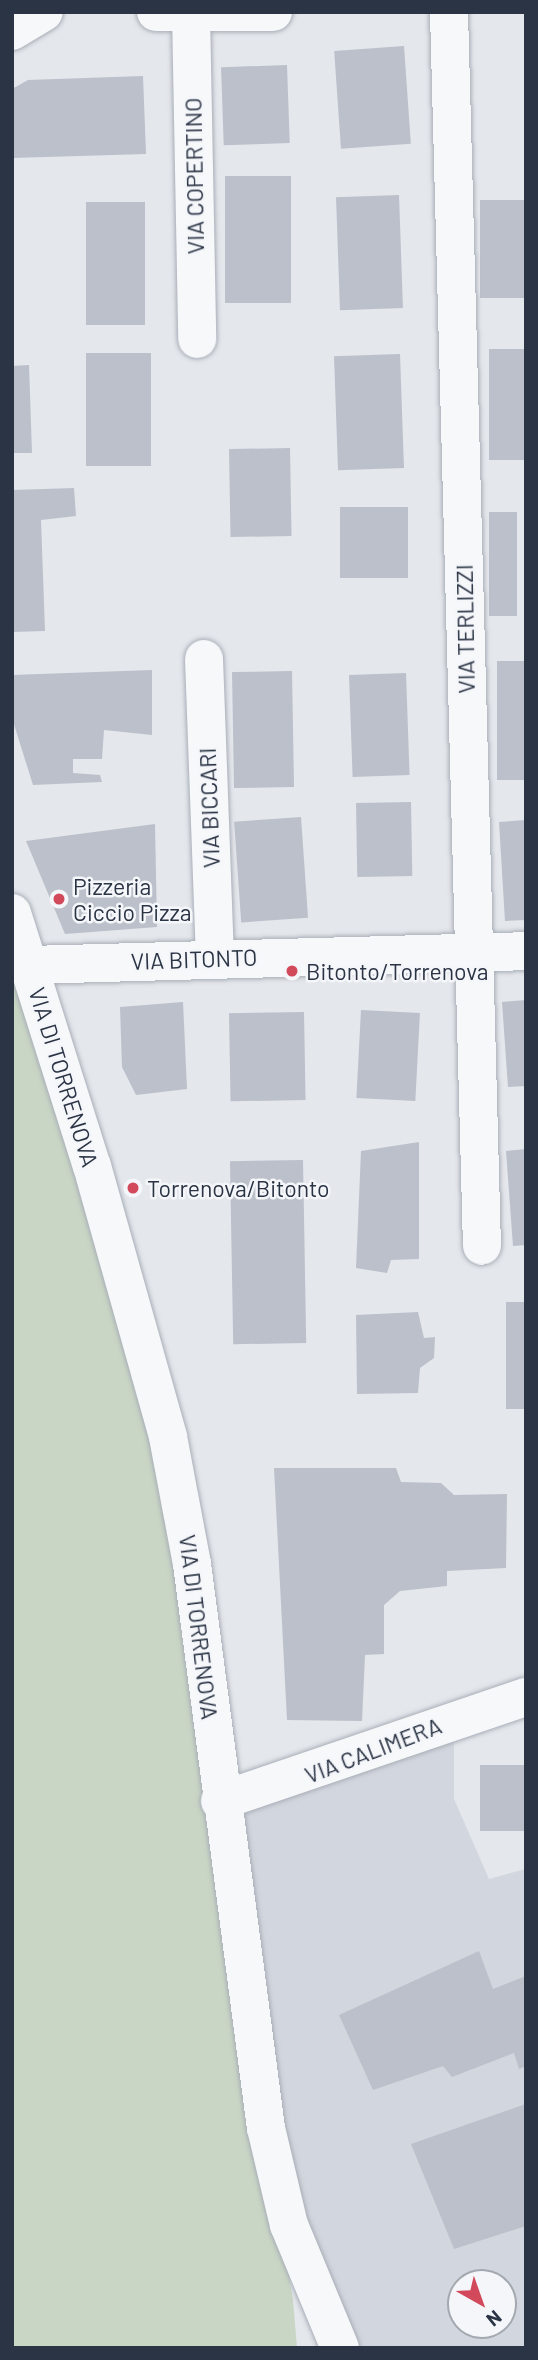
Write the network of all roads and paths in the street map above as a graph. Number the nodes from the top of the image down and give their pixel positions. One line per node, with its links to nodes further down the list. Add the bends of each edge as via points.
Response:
1 (44, 12): 5 (street)
2 (273, 12): 4 (street)
3 (449, 12): 10 (street, VIA TERLIZZI)
4 (174, 13): 6 (street, VIA COPERTINO)
5 (12, 31)
6 (197, 338)
7 (204, 659): 11 (street, VIA BICCARI)
8 (12, 913): 12 (street, VIA DI TORRENOVA)
9 (526, 951): 10 (street, VIA BITONTO)
10 (474, 954): 11 (street, VIA BITONTO); 13 (street, VIA TERLIZZI)
11 (215, 957): 12 (street, VIA BITONTO)
12 (30, 965): 15 (street, VIA DI TORRENOVA, via 130,1293 168,1437 192,1564)
13 (482, 1246)
14 (526, 1697): 15 (street, VIA CALIMERA)
15 (220, 1801): 16 (street, VIA DI TORRENOVA, via 266,2128 289,2225)
16 (340, 2343)

